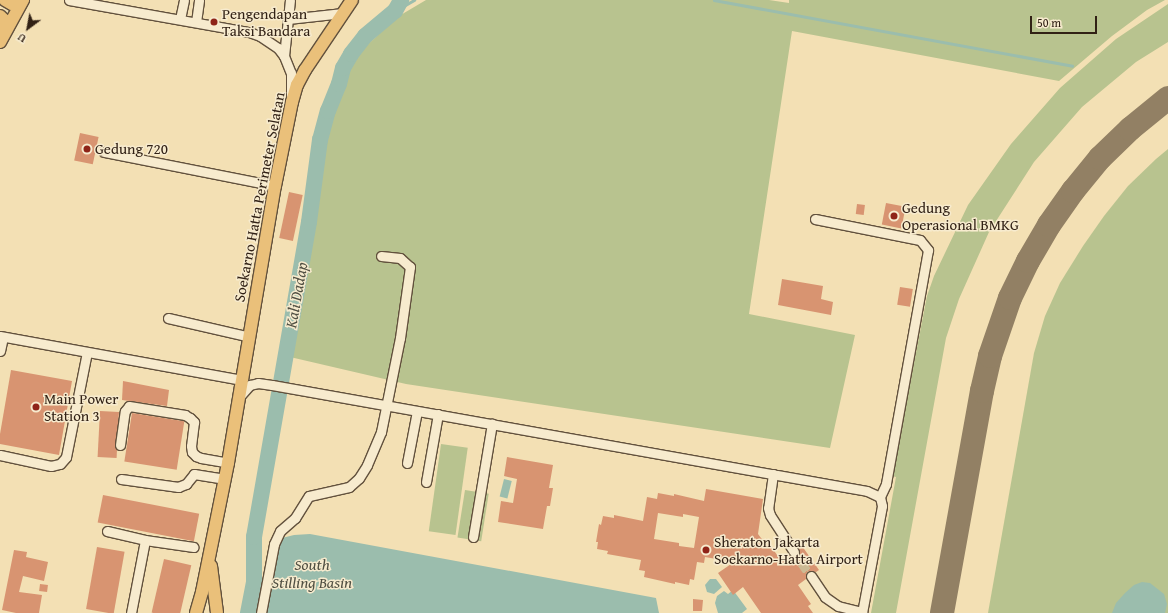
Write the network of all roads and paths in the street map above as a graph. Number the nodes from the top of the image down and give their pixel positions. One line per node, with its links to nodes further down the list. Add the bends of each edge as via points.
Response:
1 (5, 0): 2 (main road, via 12,4)
2 (18, 0)
3 (23, 0): 15 (main road)
4 (69, 0): 11 (street)
5 (184, 0): 11 (street)
6 (199, 0): 13 (street)
7 (290, 0): 12 (street)
8 (352, 0): 9 (main road, Soekarno Hatta Perimeter Selatan)
9 (343, 13): 12 (street); 17 (main road, Soekarno Hatta Perimeter Selatan, via 302,75)
10 (0, 16): 14 (main road, via 4,20)
11 (180, 19): 13 (street)
12 (288, 19): 16 (street)
13 (196, 22): 16 (street, via 260,36 278,48)
14 (0, 31)
15 (0, 42)
16 (284, 56): 17 (street, via 290,73)
17 (292, 102): 19 (main road, Soekarno Hatta Perimeter Selatan)
18 (104, 152): 19 (street)
19 (275, 186): 24 (main road, Soekarno Hatta Perimeter Selatan)
20 (814, 219): 41 (street, via 920,240 928,250 886,484)
21 (381, 256): 29 (street, via 400,258 410,267 400,338)
22 (168, 318): 24 (street)
23 (1, 337): 25 (street); 26 (street)
24 (250, 337): 27 (main road, Soekarno Hatta Perimeter Selatan)
25 (0, 351)
26 (87, 352): 27 (street); 34 (street, via 66,457 60,464 51,466)
27 (242, 380): 28 (main road, Soekarno Hatta Perimeter Selatan)
28 (240, 396): 29 (street, via 250,385 272,385); 35 (main road)
29 (386, 405): 30 (street); 54 (street, via 376,446 359,478 350,487 309,496 295,518 280,531 274,544)
30 (417, 411): 31 (street); 36 (street)
31 (438, 414): 32 (street); 40 (street)
32 (492, 424): 37 (street); 43 (street)
33 (120, 445): 35 (street, via 125,411 129,406 186,415 194,422 192,452 201,458)
34 (0, 455)
35 (228, 463): 39 (main road)
36 (407, 463)
37 (773, 474): 41 (street, via 867,491); 46 (street, via 768,508)
38 (121, 479): 39 (street, via 178,487 186,484 194,474)
39 (224, 479): 47 (main road)
40 (426, 482)
41 (880, 497): 55 (street, via 882,506)
42 (107, 532): 44 (street)
43 (473, 537)
44 (145, 540): 45 (street); 50 (street)
45 (193, 547)
46 (794, 552)
47 (209, 557): 49 (main road); 53 (main road)
48 (811, 576): 55 (street, via 825,597 838,606)
49 (202, 592): 51 (main road); 52 (main road)
50 (131, 613)
51 (196, 613)
52 (202, 613)
53 (217, 613)
54 (261, 613)
55 (862, 613)

